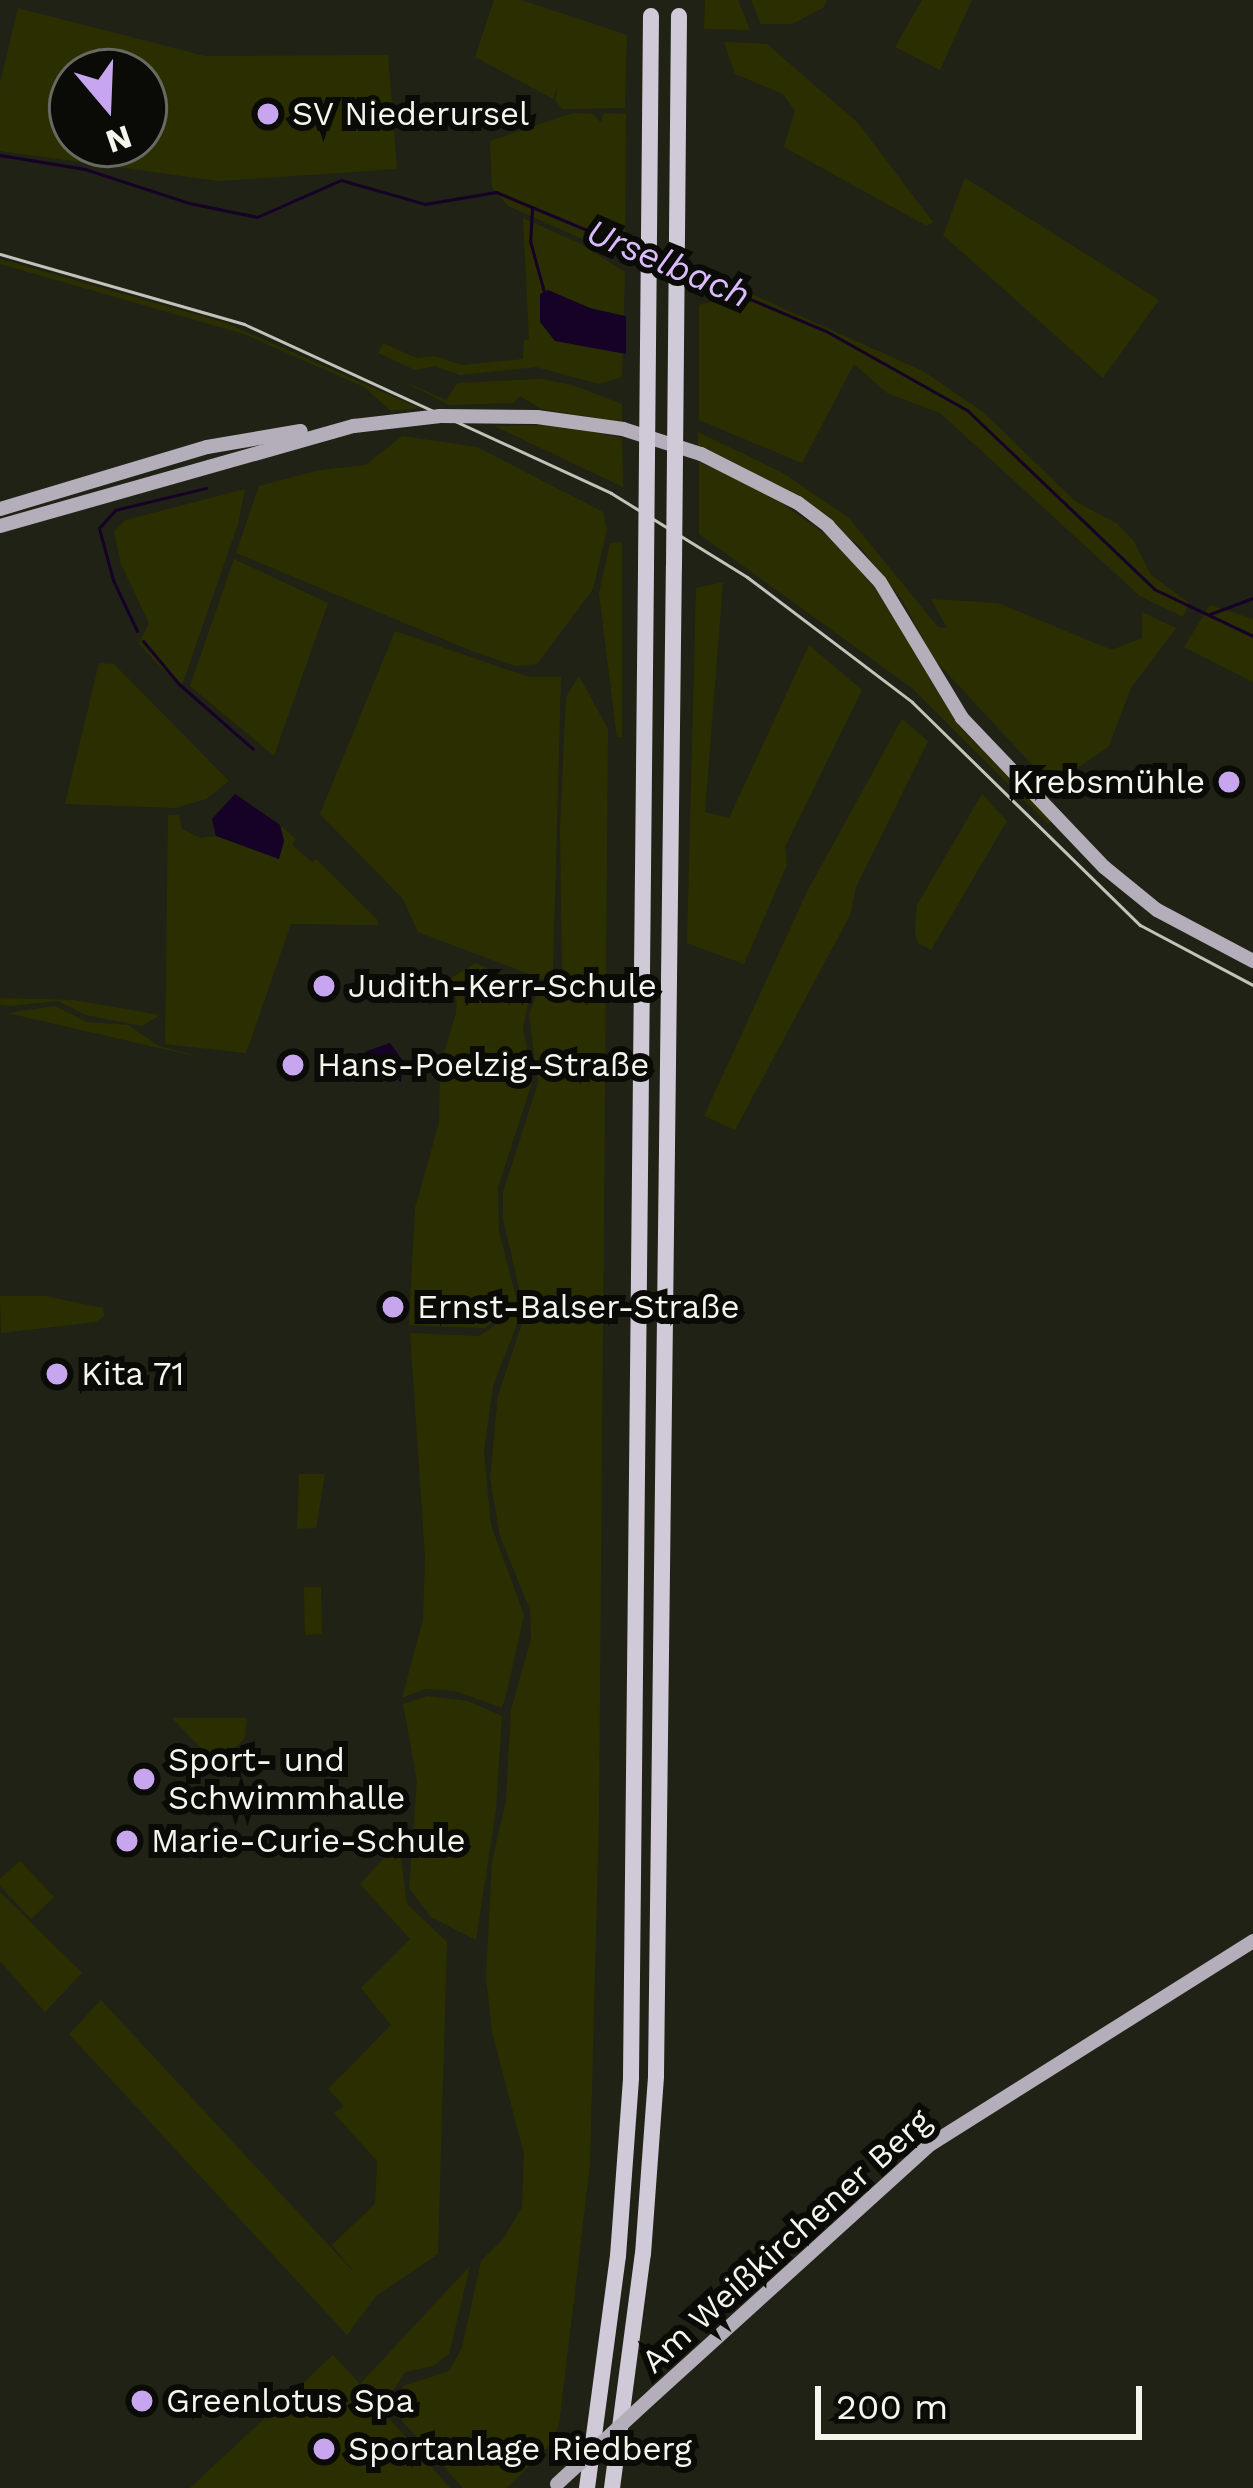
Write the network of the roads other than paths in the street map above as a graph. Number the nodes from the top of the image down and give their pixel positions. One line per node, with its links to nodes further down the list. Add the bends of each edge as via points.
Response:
1 (651, 8): 9 (highway, bridge, via 632,2077 619,2257)
2 (679, 8): 10 (highway, bridge, via 656,2075 643,2254)
3 (354, 426): 4 (main road, via 207,447); 5 (main road); 6 (main road, bridge, via 537,417 623,429 701,454 798,503 880,582 962,718 1104,867 1157,910)
4 (0, 509)
5 (0, 526)
6 (1253, 961)
7 (1253, 1942): 8 (main road, Am Weißkirchener Berg, bridge, via 931,2144)
8 (555, 2486)
9 (587, 2488)
10 (612, 2488)

